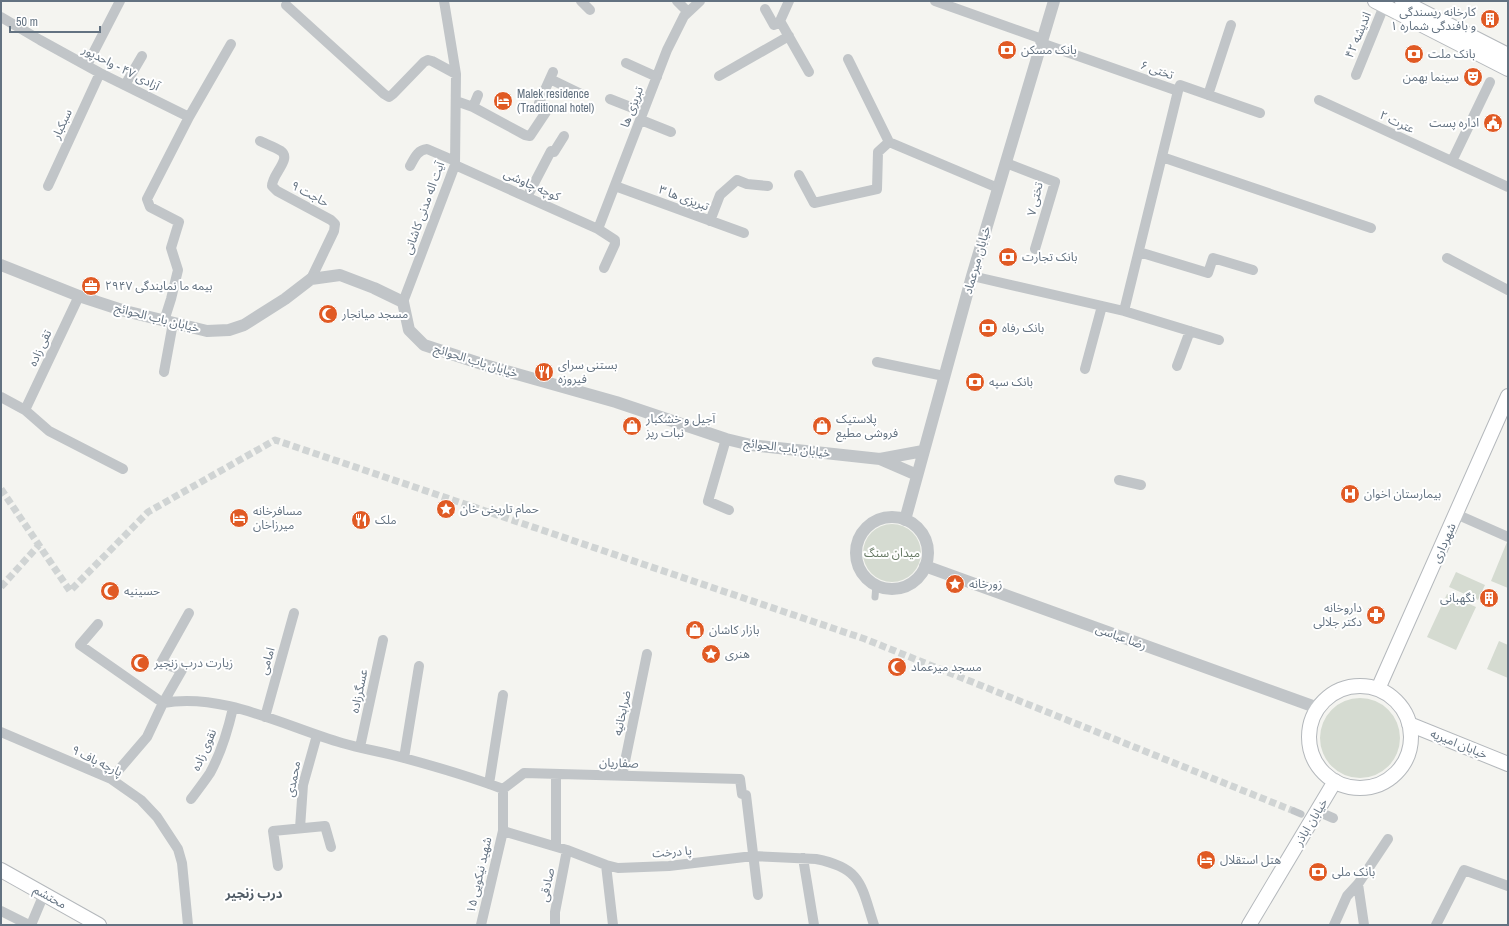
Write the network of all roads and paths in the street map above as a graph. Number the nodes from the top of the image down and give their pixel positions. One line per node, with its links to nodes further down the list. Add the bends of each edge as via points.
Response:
1 (120, 1): 25 (street)
2 (444, 1): 29 (street, آیت اله مدنی کاشانی)
3 (581, 1): 13 (street)
4 (677, 1): 14 (street)
5 (700, 1): 14 (street, تبریزی ها)
6 (789, 1): 16 (street)
7 (935, 1): 19 (street, تختی ۶)
8 (1054, 1): 19 (street, خیابان میرعماد)
9 (1402, 1): 21 (main road)
10 (1380, 3): 26 (main road); 30 (street, اندیشه ۴۲)
11 (286, 5): 29 (street, via 389,97 428,60)
12 (765, 9): 16 (street, via 774,25)
13 (590, 10)
14 (688, 12): 32 (street, تبریزی ها, via 667,50)
15 (1, 17): 25 (street, آزادی ۴۷ - واحدپور)
16 (780, 21): 18 (street)
17 (1231, 25): 38 (street)
18 (789, 36): 27 (street); 31 (street)
19 (1042, 41): 35 (street, تختی ۶); 53 (street, خیابان میرعماد)
20 (232, 44): 45 (street)
21 (1508, 55)
22 (142, 56): 34 (street)
23 (848, 60): 49 (street)
24 (626, 64): 32 (street)
25 (87, 65): 28 (street, آزادی ۴۷ - واحدپور)
26 (1508, 69)
27 (810, 72)
28 (100, 73): 34 (street, آزادی ۴۷ - واحدپور); 56 (street, سبکبار)
29 (456, 74): 41 (street, آیت اله مدنی کاشانی)
30 (1356, 75)
31 (718, 76)
32 (657, 77): 44 (street, تبریزی ها)
33 (1490, 82): 51 (street)
34 (125, 85): 45 (street, آزادی ۴۷ - واحدپور)
35 (1178, 91): 38 (street, تختی ۶, via 1180,86); 50 (street)
36 (581, 94): 42 (street, via 551,75 539,103 547,108 546,112 530,136)
37 (478, 95): 42 (street)
38 (1208, 95): 43 (street, تختی ۶)
39 (610, 99): 44 (street)
40 (1319, 100): 51 (street, عترت ۲)
41 (456, 101): 42 (street); 52 (street, آیت اله مدنی کاشانی)
42 (473, 107)
43 (1260, 113)
44 (642, 116): 46 (street); 57 (street, تبریزی ها)
45 (189, 117): 79 (street, via 147,199 150,207 179,222 171,248 178,270)
46 (672, 132)
47 (564, 136): 61 (street, via 554,152 551,151)
48 (260, 141): 73 (street, حاجت ۹, via 284,155 285,160 272,180 272,186 335,224)
49 (889, 142): 55 (street, via 878,152 877,189 814,203); 60 (street)
50 (1162, 157): 63 (street); 67 (street)
51 (1452, 161): 59 (street, عترت ۲)
52 (455, 163): 54 (street, کوچه چاوشی, via 422,150); 61 (street, کوچه چاوشی); 76 (street, آیت اله مدنی کاشانی)
53 (1006, 163): 60 (street, خیابان میرعماد); 66 (street, تختی ۷, via 1055,182)
54 (410, 166)
55 (799, 175)
56 (48, 186)
57 (615, 186): 62 (street, تبریزی ها ۳); 64 (street, تبریزی ها)
58 (768, 186): 62 (street, via 747,184 737,180 720,195)
59 (1508, 187)
60 (998, 188): 72 (street, خیابان میرعماد)
61 (527, 198): 64 (street, کوچه چاوشی)
62 (710, 221): 65 (street, تبریزی ها ۳)
63 (1371, 228)
64 (598, 229): 70 (street, کوچه چاوشی, via 615,240)
65 (744, 233)
66 (1035, 249)
67 (1139, 252): 71 (street, via 1208,273 1213,258); 78 (street)
68 (1447, 258): 74 (street)
69 (1, 265): 75 (street, خیابان باب الحوائج)
70 (604, 268)
71 (1253, 270)
72 (972, 276): 77 (street); 86 (street, خیابان میرعماد)
73 (311, 279): 76 (street, via 340,275); 79 (street, خیابان باب الحوائج, via 285,300 244,325 229,330 207,331)
74 (1508, 290)
75 (79, 296): 79 (street, خیابان باب الحوائج); 89 (street, تقی زاده)
76 (403, 302): 90 (street, خیابان باب الحوائج, via 409,330 424,345 616,402)
77 (1102, 306): 78 (street); 84 (street)
78 (1124, 311): 80 (street)
79 (168, 322): 85 (street)
80 (1190, 331): 81 (street); 83 (street)
81 (1220, 340)
82 (877, 362): 86 (street)
83 (1178, 366)
84 (1085, 368)
85 (164, 372)
86 (944, 376): 91 (street, خیابان میرعماد)
87 (1508, 396): 98 (main road, شهرداری)
88 (1, 397): 89 (street)
89 (25, 410): 93 (street, via 49,431)
90 (726, 439): 92 (street, خیابان باب الحوائج, via 751,445); 97 (street, via 708,501)
91 (924, 451): 92 (street); 94 (street, خیابان میرعماد)
92 (880, 459): 94 (street)
93 (123, 469)
94 (917, 475): 99 (street, خیابان میرعماد)
95 (1118, 480): 96 (street)
96 (1141, 485)
97 (729, 510)
98 (1456, 514): 100 (street); 108 (main road, شهرداری)
99 (905, 520): 101 (street, via 922,533 928,555); 101 (street, via 893,517 870,524 857,544 859,568 875,591 910,584)
100 (1508, 537)
101 (925, 566): 112 (street, رضا عباسی)
102 (189, 613): 110 (street, via 161,663 182,670)
103 (294, 613): 113 (street, امامی)
104 (98, 624): 110 (street, via 80,645)
105 (383, 640): 117 (street, عسگرزاده)
106 (647, 654): 121 (street, ضرابخانیه)
107 (419, 666): 118 (street)
108 (1378, 689): 112 (main road, via 1362,686 1345,688 1329,696); 114 (main road, via 1392,697 1403,709)
109 (503, 695): 124 (street)
110 (163, 703): 111 (street, via 180,700 209,702); 122 (street, via 147,737)
111 (233, 708): 113 (street); 126 (street, نقوی زاده, via 209,774)
112 (1318, 708): 123 (main road, via 1311,723 1309,740 1313,756 1322,771)
113 (265, 717): 116 (street)
114 (1409, 724): 119 (main road, خیابان امیریه); 123 (main road, via 1411,741 1407,757 1398,772 1384,782 1368,788 1351,788)
115 (1, 732): 122 (street, پارچه باف ۹)
116 (317, 735): 117 (street); 129 (street, محمدی, via 303,785)
117 (360, 747): 118 (street)
118 (404, 758): 124 (street)
119 (1508, 764)
120 (556, 774): 121 (street, صفاریان); 125 (street, صفاریان, via 524,773); 132 (street)
121 (622, 776): 135 (street, صفاریان, via 740,779 742,794 746,795)
122 (111, 780): 147 (street, پارچه باف ۹, via 141,800 157,817 178,849 182,863)
123 (1335, 782): 127 (main road, خیابان اباذر)
124 (489, 784): 125 (street)
125 (503, 789): 130 (street, شهید نیکویی ۱۵)
126 (191, 799)
127 (1317, 811): 128 (street); 153 (main road, خیابان اباذر)
128 (1332, 818)
129 (300, 828): 133 (street, via 325,826); 138 (street, via 274,831)
130 (503, 831): 132 (street, پا درخت); 148 (street, شهید نیکویی ۱۵)
131 (1388, 840): 140 (street)
132 (556, 846): 134 (street, پا درخت)
133 (331, 847)
134 (568, 850): 137 (street, پا درخت); 149 (street, صادقی, via 555,912)
135 (753, 856): 136 (street, پا درخت); 137 (street, پا درخت, via 669,866 618,868); 143 (street)
136 (803, 858): 151 (street); 152 (street, پا درخت, via 826,861 854,875 861,885)
137 (606, 865): 150 (street)
138 (278, 866)
139 (1, 870): 142 (main road, محتشم)
140 (1358, 884): 154 (street, via 1347,896); 155 (street)
141 (1508, 886): 156 (street, via 1464,870)
142 (44, 894): 145 (street); 146 (main road, محتشم)
143 (758, 895)
144 (1, 911): 145 (street)
145 (30, 925)
146 (99, 925)
147 (188, 925)
148 (481, 925)
149 (555, 925)
150 (613, 925)
151 (814, 925)
152 (874, 925)
153 (1249, 925)
154 (1334, 925)
155 (1364, 925)
156 (1436, 925)

